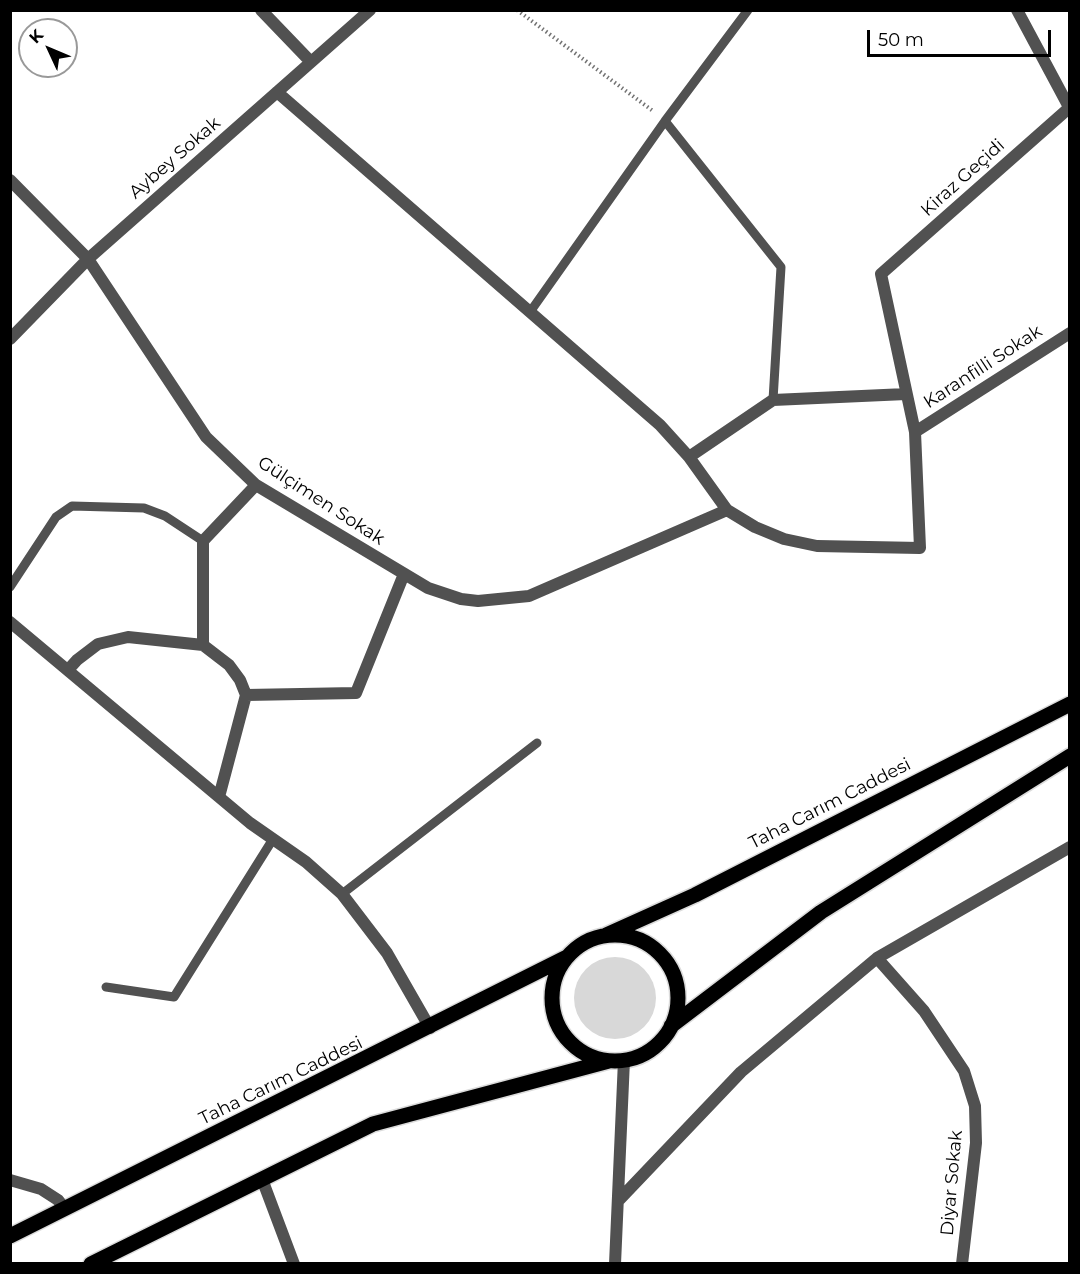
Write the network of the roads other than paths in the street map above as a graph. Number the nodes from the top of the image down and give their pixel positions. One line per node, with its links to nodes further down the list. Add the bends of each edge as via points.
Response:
1 (261, 10): 5 (street)
2 (370, 10): 5 (street, Aybey Sokak)
3 (748, 10): 8 (lane)
4 (1017, 10): 7 (street)
5 (310, 61): 6 (street, Aybey Sokak)
6 (277, 92): 10 (street, Aybey Sokak); 11 (street)
7 (1069, 108): 14 (street, Kiraz Geçidi, via 881,274)
8 (665, 121): 11 (lane); 15 (lane, via 781,267)
9 (10, 180): 10 (street, Gülçimen Sokak)
10 (88, 259): 13 (street, Aybey Sokak); 18 (street, Gülçimen Sokak, via 206,437)
11 (530, 312): 17 (street, via 660,425)
12 (1070, 333): 16 (street, Karanfilli Sokak)
13 (10, 339)
14 (906, 394): 15 (street); 16 (street)
15 (773, 400): 17 (street)
16 (915, 432): 19 (street, via 920,548 817,546 784,539)
17 (689, 458): 19 (street)
18 (256, 485): 20 (street); 21 (street, Gülçimen Sokak)
19 (727, 510): 21 (street, Gülçimen Sokak, via 513,600 461,599 428,588)
20 (203, 541): 22 (lane, via 165,516 144,508 72,506 56,517); 24 (street)
21 (404, 574): 26 (street, via 356,693)
22 (10, 587)
23 (10, 622): 25 (street)
24 (203, 645): 25 (street, via 113,639 87,651); 26 (street, via 229,665)
25 (68, 670): 30 (street)
26 (246, 695): 30 (street)
27 (1070, 704): 34 (main road, Taha Carım Caddesi, via 695,896)
28 (537, 742): 33 (lane)
29 (1070, 756): 38 (main road, via 821,912)
30 (219, 797): 31 (street)
31 (273, 838): 33 (street); 37 (lane, via 174,997)
32 (1070, 848): 36 (street)
33 (342, 894): 39 (street, via 387,953)
34 (606, 935): 35 (main road, via 591,939); 38 (main road, via 636,938 662,955 673,974 678,996)
35 (567, 957): 39 (main road, Taha Carım Caddesi); 40 (main road, via 554,984 552,999 560,1028 580,1050)
36 (877, 958): 43 (street, via 741,1072); 49 (street, Diyar Sokak, via 924,1011 964,1071 975,1106 976,1143)
37 (106, 987)
38 (671, 1026): 40 (main road, via 652,1048)
39 (430, 1028): 44 (main road, Taha Carım Caddesi)
40 (616, 1060): 41 (main road, via 373,1124); 43 (street)
41 (262, 1179): 46 (main road); 47 (street)
42 (10, 1180): 44 (street, via 42,1188)
43 (618, 1201): 48 (street)
44 (65, 1209): 45 (main road, Taha Carım Caddesi)
45 (10, 1236)
46 (91, 1263)
47 (294, 1263)
48 (615, 1263)
49 (962, 1263)

